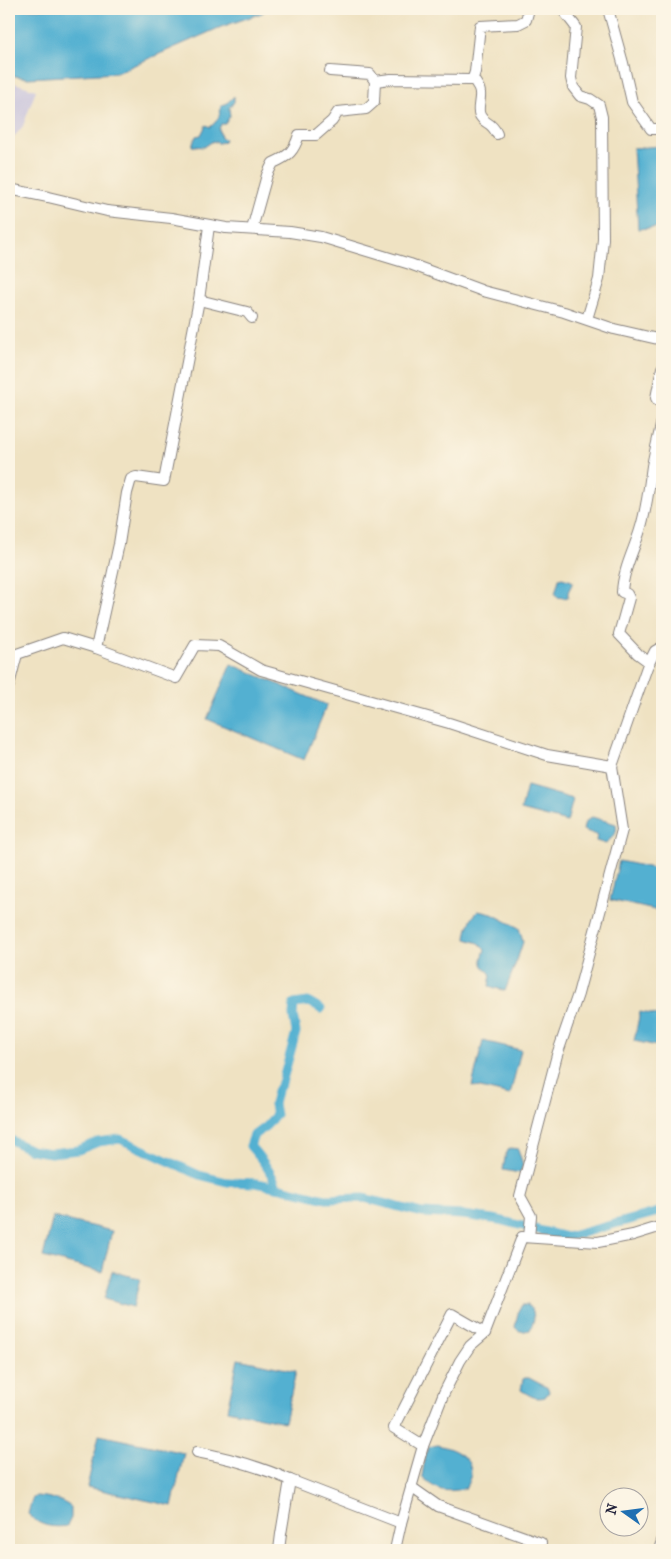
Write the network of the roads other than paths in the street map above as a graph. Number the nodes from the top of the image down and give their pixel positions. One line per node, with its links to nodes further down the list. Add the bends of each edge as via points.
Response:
1 (529, 9): 5 (street, via 526,20 518,24 480,26)
2 (562, 9): 14 (street, via 576,27 572,87 580,96 599,105 602,117 603,239 599,280)
3 (608, 9): 7 (street, via 632,102 651,129)
4 (330, 71): 6 (street, via 370,74)
5 (474, 78): 6 (street); 8 (street, via 480,93 479,114 493,125)
6 (375, 81): 11 (street, via 374,102 366,109 338,112 316,135 299,135 286,158 273,163)
7 (662, 129)
8 (497, 134)
9 (9, 189): 10 (street, via 107,211)
10 (209, 226): 11 (street); 12 (street)
11 (252, 229): 14 (street, via 330,240 410,264 483,291)
12 (199, 300): 13 (street, via 247,312); 20 (street, via 164,481 131,479)
13 (252, 318)
14 (587, 319): 15 (street)
15 (662, 340)
16 (662, 368): 17 (street, via 656,398)
17 (662, 402)
18 (662, 421): 21 (street, via 644,514 622,585 622,592 629,598 619,634)
19 (662, 647): 21 (street, via 655,651)
20 (96, 648): 22 (street, via 63,638 17,654); 23 (street, via 176,678 195,645 219,646 261,670 449,723 547,755)
21 (649, 662): 23 (street)
22 (9, 685)
23 (612, 766): 25 (street, via 622,830 520,1196 531,1216)
24 (662, 1226): 25 (street, via 598,1242)
25 (529, 1237): 26 (street, via 522,1237)
26 (486, 1333): 27 (street, via 470,1346 460,1361); 27 (street, via 452,1314 394,1428)
27 (423, 1446): 30 (street)
28 (197, 1452): 29 (street)
29 (290, 1480): 31 (street); 34 (street)
30 (411, 1487): 31 (street); 33 (street, via 438,1506)
31 (401, 1523): 35 (street)
32 (662, 1542): 36 (street)
33 (541, 1543)
34 (279, 1550)
35 (395, 1550)
36 (659, 1550)

